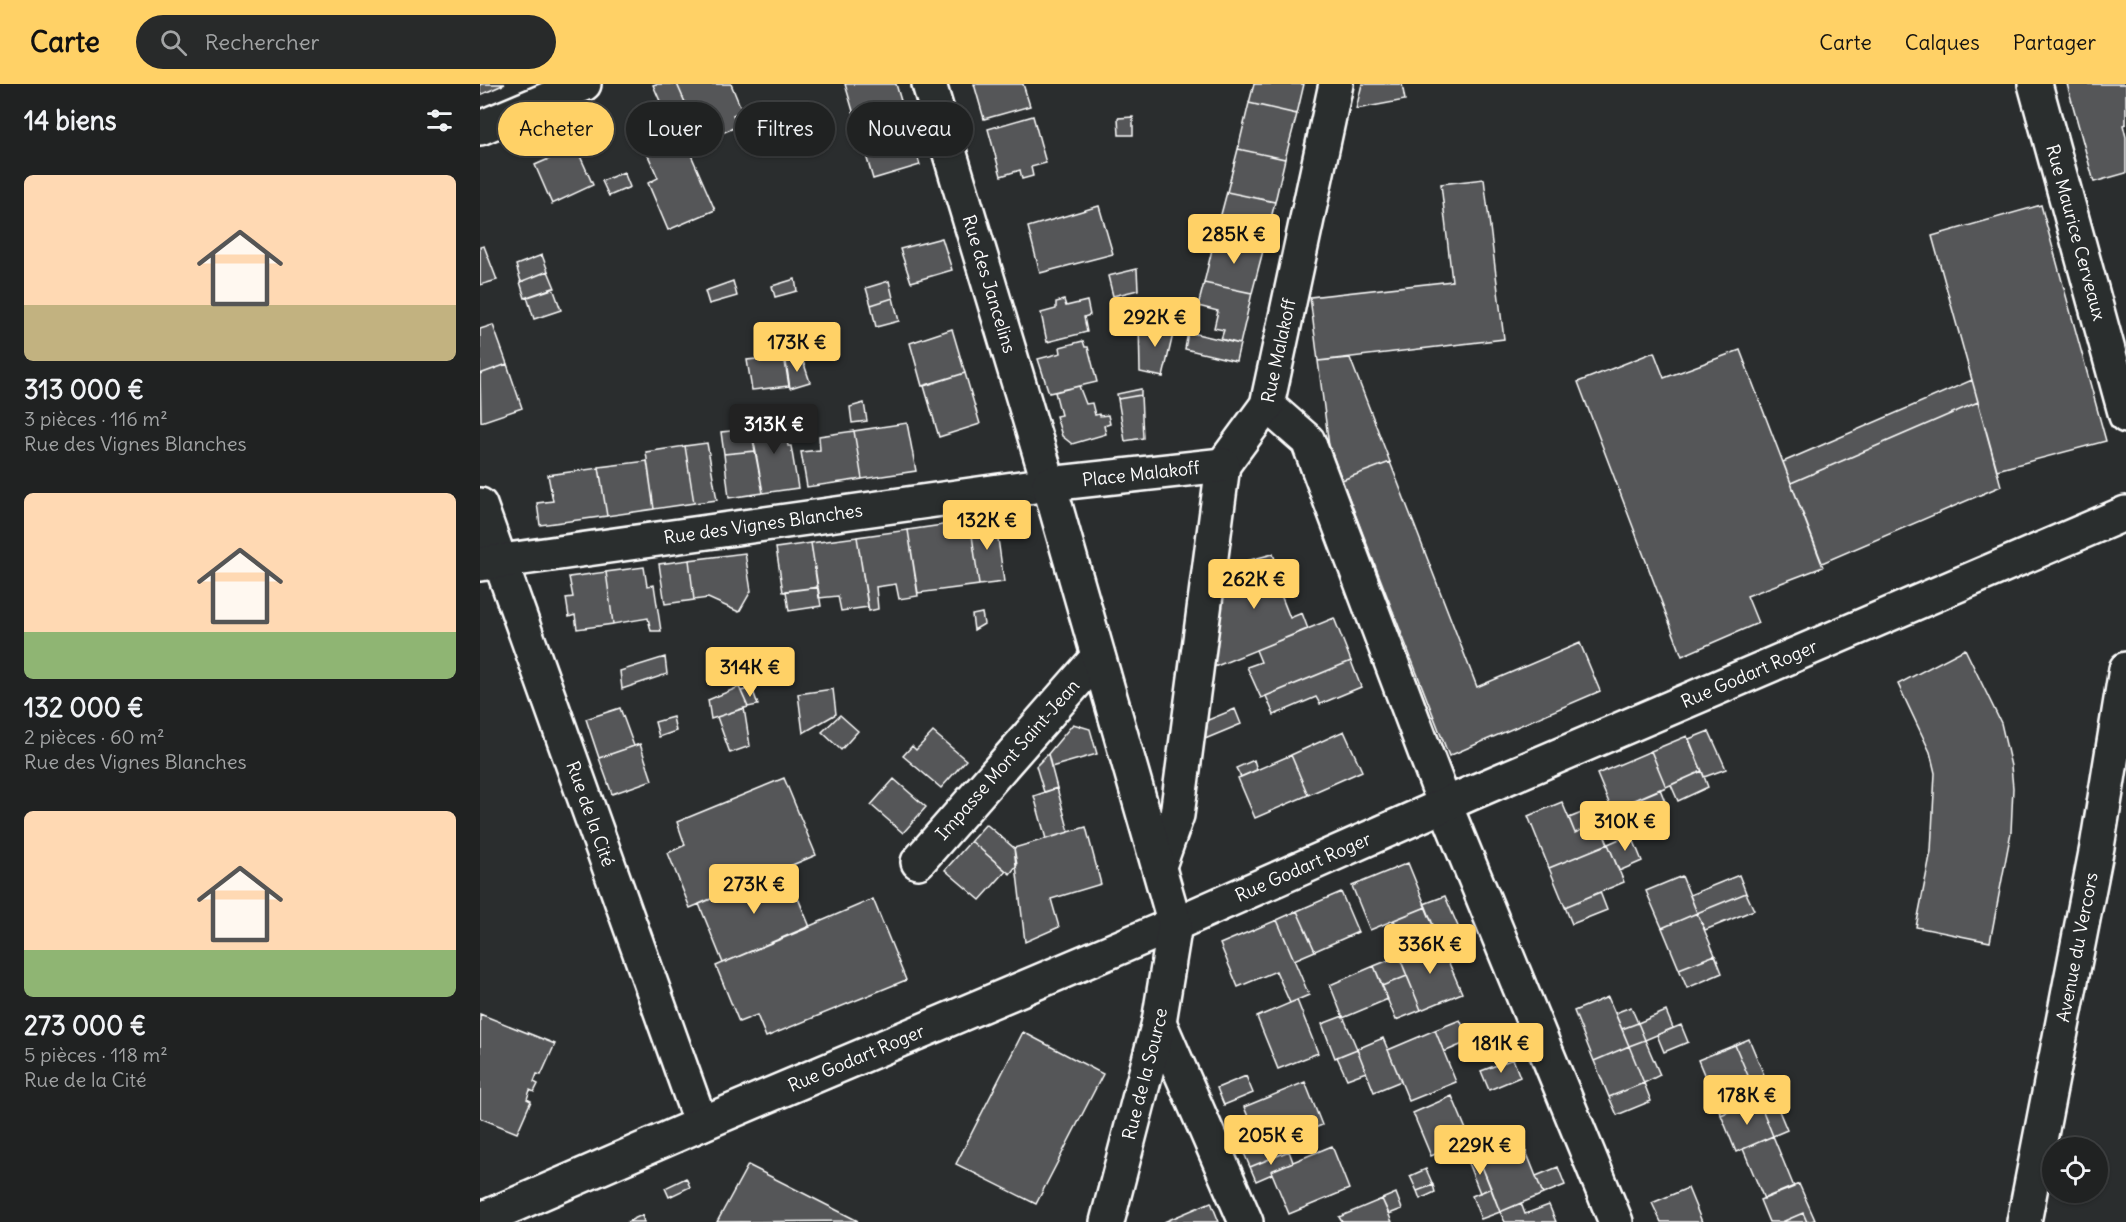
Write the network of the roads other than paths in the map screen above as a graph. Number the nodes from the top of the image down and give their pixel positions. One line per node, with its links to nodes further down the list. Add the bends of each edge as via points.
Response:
1 (584, 84): 5 (street)
2 (929, 84): 9 (street, Rue des Jancelins)
3 (1335, 84): 6 (street, Rue Malakoff)
4 (2035, 84): 7 (street, Rue Maurice Cerveaux)
5 (480, 128)
6 (1267, 405): 8 (street, Rue Malakoff); 15 (street, via 1308,441)
7 (2126, 416)
8 (1223, 465): 9 (street, Place Malakoff); 17 (street, Place Malakoff, via 1177,815)
9 (1049, 483): 12 (street, Rue des Vignes Blanches); 13 (street)
10 (480, 505): 12 (street, Rue de la Cité)
11 (2126, 513): 15 (street, Rue Godart Roger)
12 (490, 563): 20 (street, Rue de la Cité)
13 (1098, 657): 16 (street, Impasse Mont Saint-Jean); 17 (street)
14 (2126, 669): 25 (street, Avenue du Vercors, via 2097,847)
15 (1445, 805): 18 (street, Rue Godart Roger); 24 (street)
16 (918, 862)
17 (1159, 866): 18 (street)
18 (1175, 924): 19 (street, Rue de la Source); 20 (street, Rue Godart Roger)
19 (1159, 1022): 22 (street, Rue de la Source); 23 (street)
20 (700, 1124): 21 (street, Rue Godart Roger)
21 (480, 1222)
22 (1107, 1222)
23 (1246, 1222)
24 (1616, 1222)
25 (2024, 1222)

